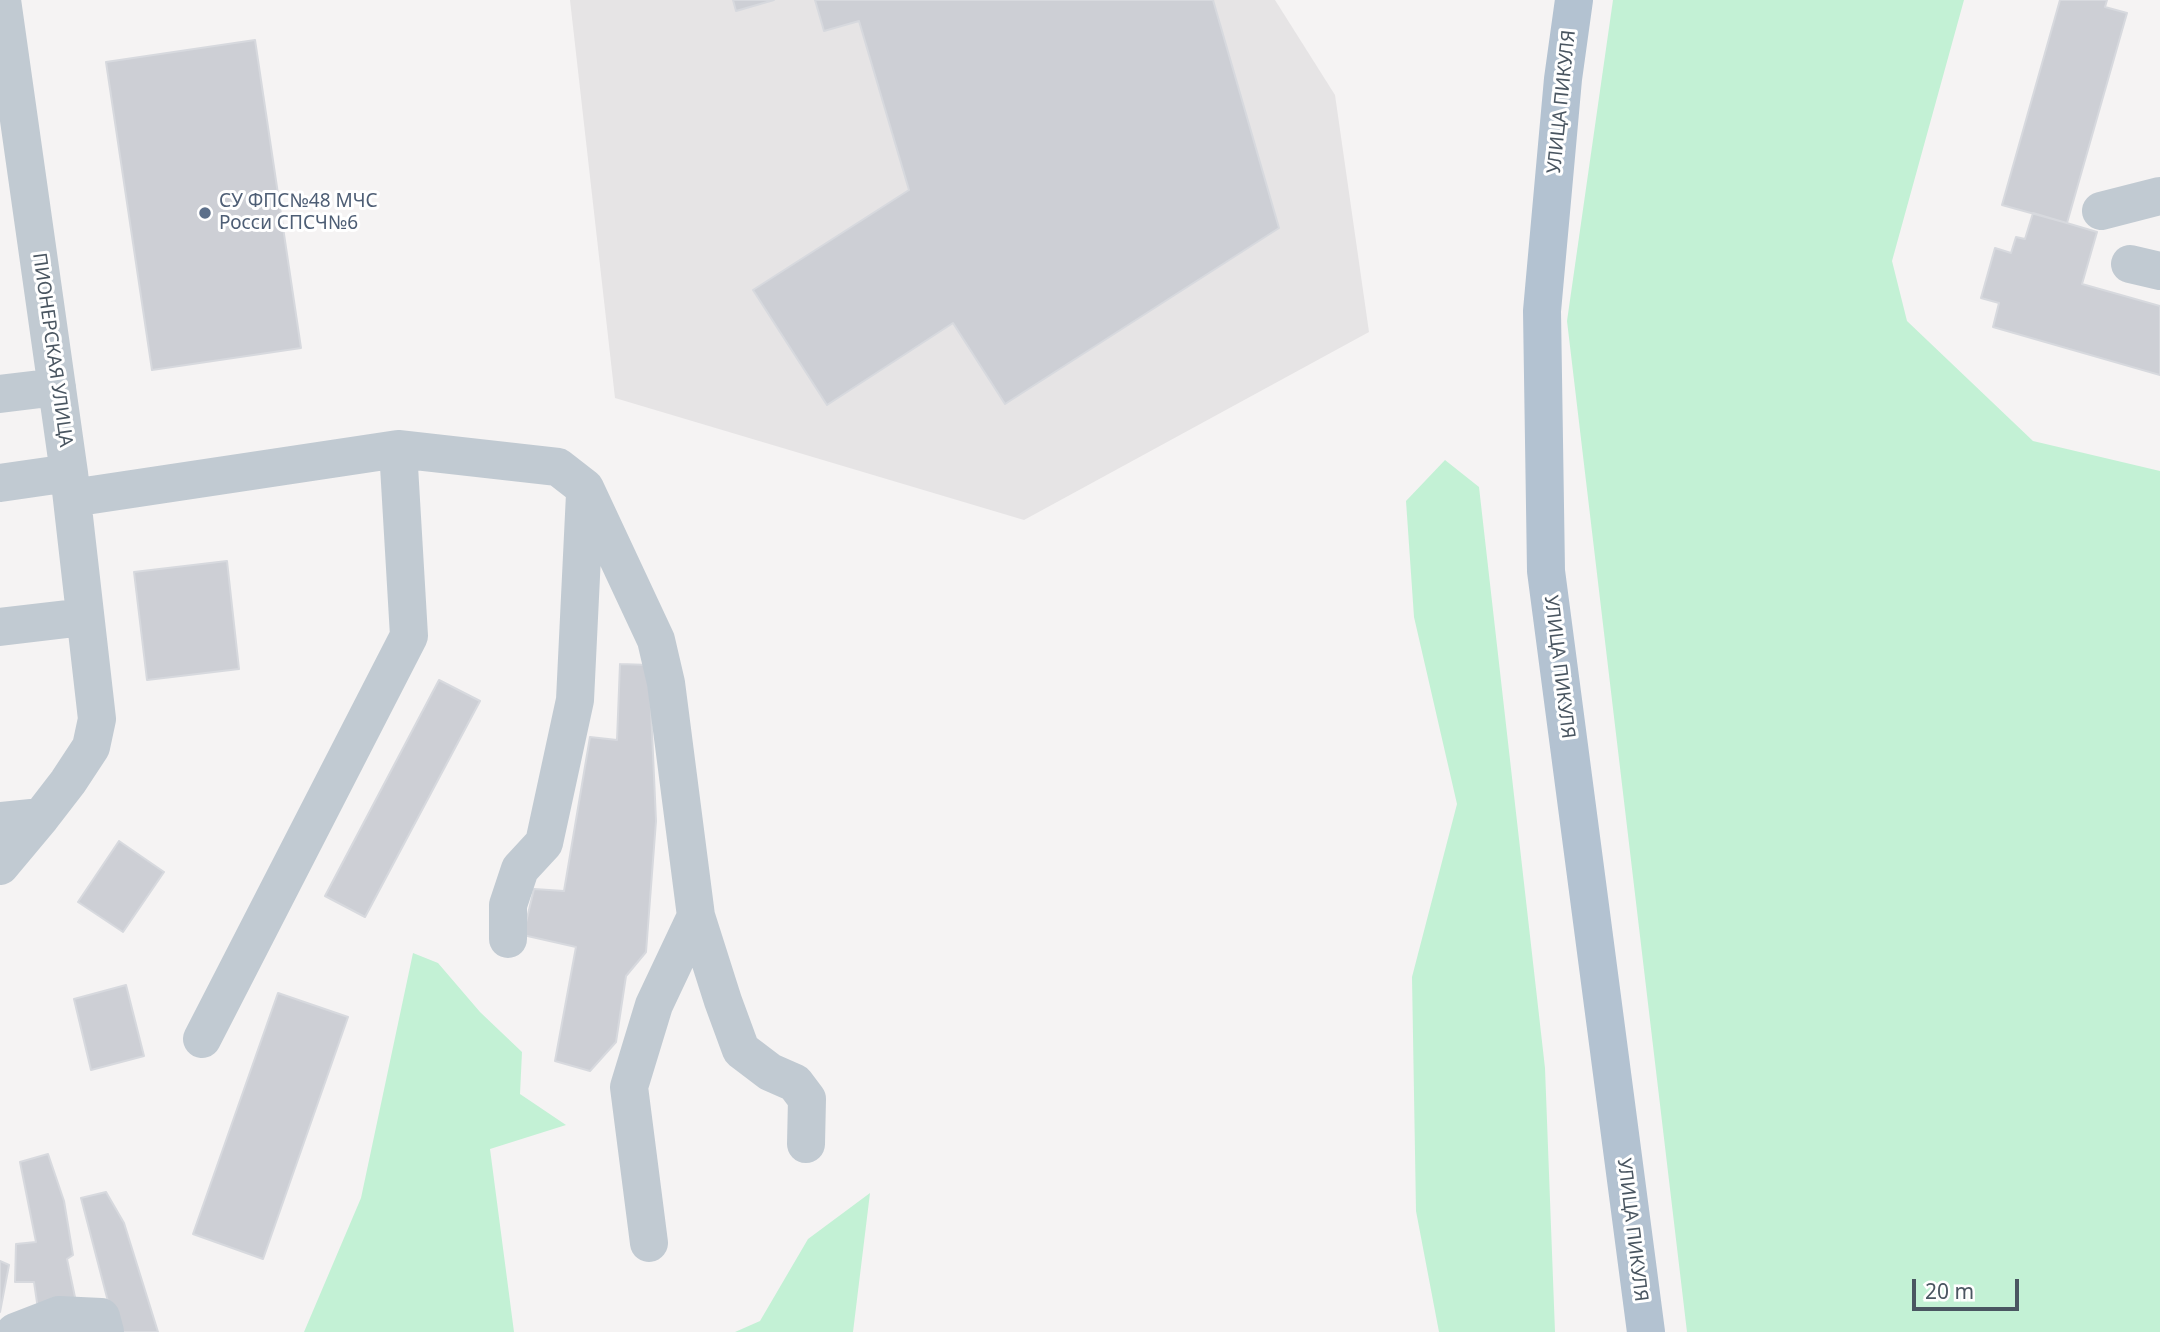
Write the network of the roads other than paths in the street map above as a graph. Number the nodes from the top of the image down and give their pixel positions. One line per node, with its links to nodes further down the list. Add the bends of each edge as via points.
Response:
1 (2, 0): 3 (street, ПИОНЕРСКАЯ УЛИЦА)
2 (1574, 0): 24 (main road, УЛИЦА ПИКУЛЯ, via 1542,311 1546,571)
3 (11, 130): 6 (street, ПИОНЕРСКАЯ УЛИЦА)
4 (2160, 196): 5 (street)
5 (2101, 211)
6 (57, 387): 7 (street); 10 (street, ПИОНЕРСКАЯ УЛИЦА)
7 (0, 394)
8 (398, 449): 10 (street); 11 (street, via 558,467); 19 (street, via 409,636)
9 (0, 483): 10 (street)
10 (71, 485): 12 (street, ПИОНЕРСКАЯ УЛИЦА)
11 (585, 488): 17 (street, via 656,640 666,683); 18 (street, via 575,700 544,843 520,869 508,905)
12 (84, 617): 13 (street); 14 (street, ПИОНЕРСКАЯ УЛИЦА, via 97,719 91,747)
13 (0, 627)
14 (41, 817): 15 (street); 16 (street, ПИОНЕРСКАЯ УЛИЦА)
15 (0, 821)
16 (0, 866)
17 (696, 916): 20 (street, via 741,1051 795,1083 807,1098); 21 (street, via 654,1005 628,1087)
18 (508, 939)
19 (202, 1039)
20 (806, 1144)
21 (649, 1244)
22 (15, 1332): 23 (street, via 60,1315 102,1317)
23 (104, 1332)
24 (1646, 1332)

